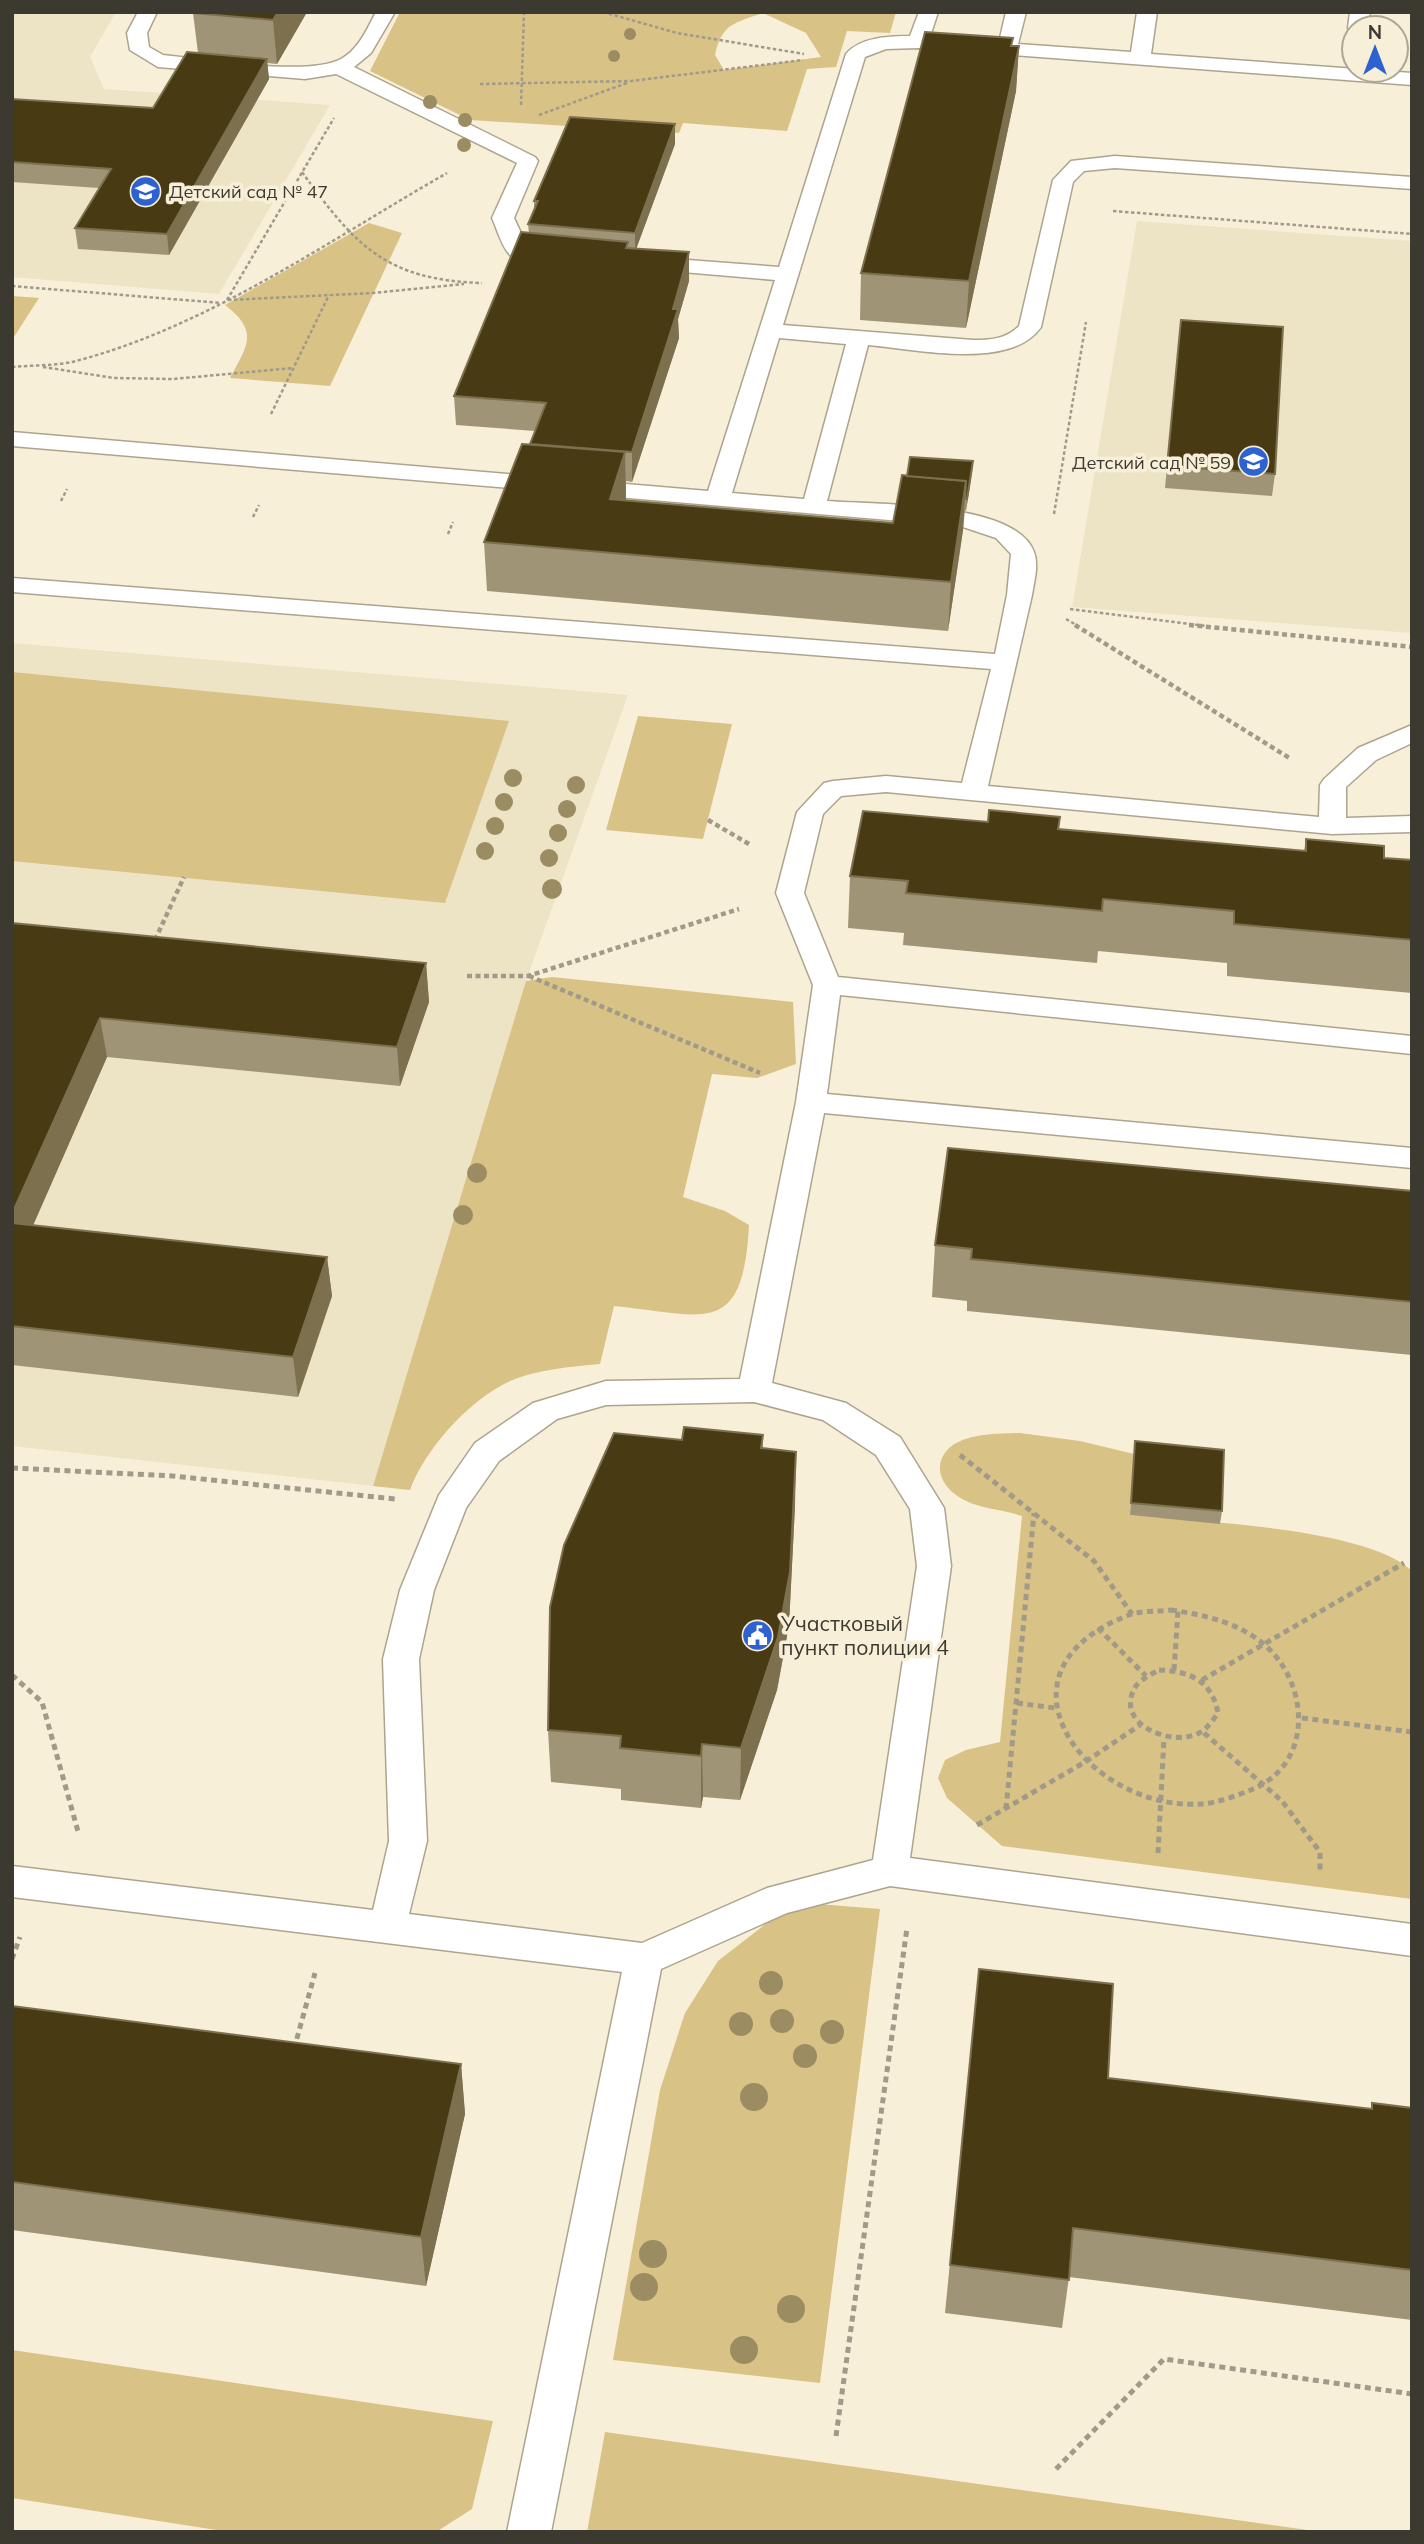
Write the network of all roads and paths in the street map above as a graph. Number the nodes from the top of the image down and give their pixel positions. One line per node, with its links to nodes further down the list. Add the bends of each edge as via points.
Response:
1 (148, 12): 14 (lane, via 137,33 139,50 158,61)
2 (386, 12): 14 (lane)
3 (524, 12): 17 (path)
4 (603, 12): 11 (path, via 718,40)
5 (929, 12): 8 (lane)
6 (1016, 12): 9 (lane)
7 (1147, 12): 12 (lane)
8 (919, 42): 9 (lane); 10 (lane, via 869,46)
9 (1007, 49): 12 (lane)
10 (856, 54): 11 (path); 28 (lane)
11 (822, 57): 15 (path)
12 (1140, 59): 13 (lane)
13 (1340, 71)
14 (349, 73): 19 (lane); 20 (path)
15 (631, 81): 17 (path); 18 (path)
16 (480, 84): 17 (path)
17 (520, 85): 18 (path)
18 (522, 121): 19 (path)
19 (495, 145): 23 (path); 25 (lane, via 528,161 503,218)
20 (302, 172): 23 (path); 32 (path)
21 (1412, 183): 36 (lane, via 1115,162 1078,165 1063,180 1030,327 1021,339 1002,346 973,347)
22 (1109, 211): 24 (path)
23 (345, 232): 29 (path, via 388,263); 32 (path)
24 (1412, 234)
25 (519, 252): 26 (lane); 29 (path, via 506,283)
26 (572, 257)
27 (626, 261): 28 (lane)
28 (786, 274): 35 (lane)
29 (469, 284): 31 (path)
30 (12, 286): 33 (path)
31 (329, 295): 32 (path); 39 (path)
32 (227, 300): 33 (path)
33 (222, 303): 37 (path, via 106,354)
34 (1087, 314): 44 (path)
35 (771, 331): 36 (lane); 42 (lane)
36 (859, 338): 43 (lane)
37 (36, 366): 38 (path); 39 (path, via 114,378 173,379)
38 (12, 367)
39 (293, 368): 40 (path)
40 (286, 381)
41 (12, 439): 42 (lane)
42 (718, 498): 43 (lane)
43 (814, 506): 46 (lane, via 991,526 1014,539 1024,556)
44 (1054, 516)
45 (12, 586): 49 (lane)
46 (1022, 592): 47 (path); 49 (lane)
47 (1052, 610): 48 (path, via 1055,606 1123,618); 51 (path)
48 (1412, 647)
49 (1003, 662): 52 (lane)
50 (1412, 733): 51 (lane, via 1367,754)
51 (1333, 785): 54 (lane)
52 (973, 792): 54 (lane); 56 (lane, via 886,784 833,789 810,812)
53 (1412, 824): 54 (lane)
54 (1332, 826)
55 (184, 877): 57 (path)
56 (790, 893): 59 (path); 60 (lane)
57 (155, 941)
58 (467, 976): 59 (path)
59 (528, 976): 62 (path, via 768,1076)
60 (827, 985): 61 (lane); 62 (lane)
61 (1412, 1045)
62 (811, 1102): 63 (lane); 64 (lane)
63 (1412, 1158)
64 (754, 1390): 67 (lane, via 606,1393 545,1411 487,1452); 90 (lane, via 834,1411 888,1446 926,1508 934,1566)
65 (950, 1447): 68 (path)
66 (12, 1468): 67 (path, via 173,1476)
67 (452, 1504): 95 (lane, via 417,1590 401,1659 408,1842)
68 (1034, 1513): 71 (path, via 1094,1561); 78 (path)
69 (1404, 1563): 73 (path)
70 (1178, 1611): 71 (path); 73 (path, via 1211,1616); 74 (path)
71 (1132, 1614): 72 (path)
72 (1098, 1628): 76 (path); 79 (path, via 1072,1648 1057,1676)
73 (1265, 1646): 77 (path); 80 (path, via 1296,1686)
74 (1174, 1670): 76 (path); 77 (path)
75 (12, 1675): 92 (path, via 41,1702)
76 (1146, 1676): 81 (path, via 1136,1683 1129,1703)
77 (1202, 1680): 83 (path, via 1212,1690 1218,1713)
78 (1017, 1703): 79 (path); 88 (path)
79 (1055, 1708): 85 (path, via 1066,1738)
80 (1302, 1718): 82 (path); 86 (path, via 1294,1750)
81 (1140, 1725): 84 (path); 85 (path)
82 (1412, 1732)
83 (1204, 1733): 84 (path, via 1178,1740); 86 (path)
84 (1164, 1738): 87 (path)
85 (1085, 1762): 87 (path, via 1122,1789); 88 (path)
86 (1263, 1784): 87 (path, via 1241,1796 1202,1804); 96 (path, via 1282,1801 1320,1852)
87 (1161, 1801): 93 (path)
88 (1006, 1809): 89 (path)
89 (971, 1828)
90 (902, 1872): 93 (lane); 98 (lane, via 780,1899); 101 (path)
91 (12, 1881): 92 (lane)
92 (96, 1892): 94 (lane)
93 (1155, 1906): 96 (lane)
94 (329, 1920): 95 (lane); 99 (path)
95 (387, 1928): 98 (lane)
96 (1319, 1928): 97 (lane)
97 (1412, 1940)
98 (644, 1959): 103 (lane)
99 (294, 2051)
100 (1412, 2394): 102 (path, via 1164,2359)
101 (836, 2437)
102 (1056, 2469)
103 (529, 2532)

